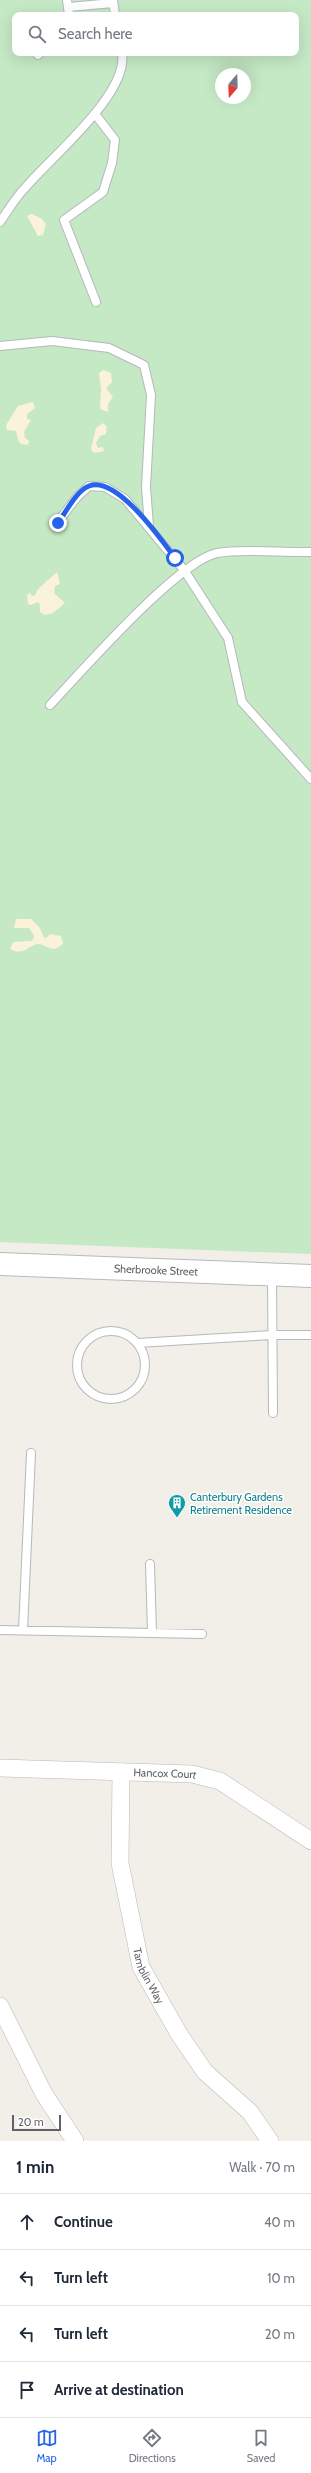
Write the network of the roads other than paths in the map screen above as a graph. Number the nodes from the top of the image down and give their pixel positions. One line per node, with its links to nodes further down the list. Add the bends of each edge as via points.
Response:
1 (113, 2): 2 (lane); 3 (lane)
2 (68, 7)
3 (115, 12)
4 (123, 56): 5 (lane, via 124,63 117,82)
5 (95, 114): 6 (lane, via 24,188); 7 (lane, via 115,140 112,164 104,192 64,220)
6 (0, 222)
7 (96, 302)
8 (0, 346): 10 (lane, via 52,341 109,348 144,365 151,395 146,487)
9 (58, 523): 10 (lane, via 83,490 96,485 114,491 125,499)
10 (149, 526): 12 (lane)
11 (311, 552): 12 (lane, via 217,553)
12 (184, 570): 13 (lane, via 140,611); 14 (lane, via 228,638 242,702)
13 (50, 704)
14 (311, 779)
15 (0, 1264): 16 (main road, Sherbrooke Street)
16 (272, 1274): 17 (main road, Sherbrooke Street); 18 (lane)
17 (311, 1276)
18 (272, 1334): 19 (lane); 20 (lane); 21 (lane)
19 (311, 1335)
20 (137, 1343): 20 (lane, via 118,1332 96,1334 87,1341 77,1360 81,1382 98,1397 120,1398 131,1393 139,1386 144,1375 143,1353)
21 (273, 1413)
22 (31, 1453): 25 (lane)
23 (150, 1564): 26 (lane)
24 (0, 1630): 25 (lane)
25 (23, 1630): 26 (lane)
26 (152, 1633): 27 (lane)
27 (202, 1634)
28 (0, 1768): 29 (street, Hancox Court)
29 (122, 1772): 30 (street, Hancox Court, via 192,1774 220,1781); 33 (street, Tamblin Way, via 120,1863 142,1968 179,2034 205,2072 250,2112)
30 (311, 1840)
31 (0, 2006): 32 (street, via 44,2094)
32 (75, 2141)
33 (270, 2141)

